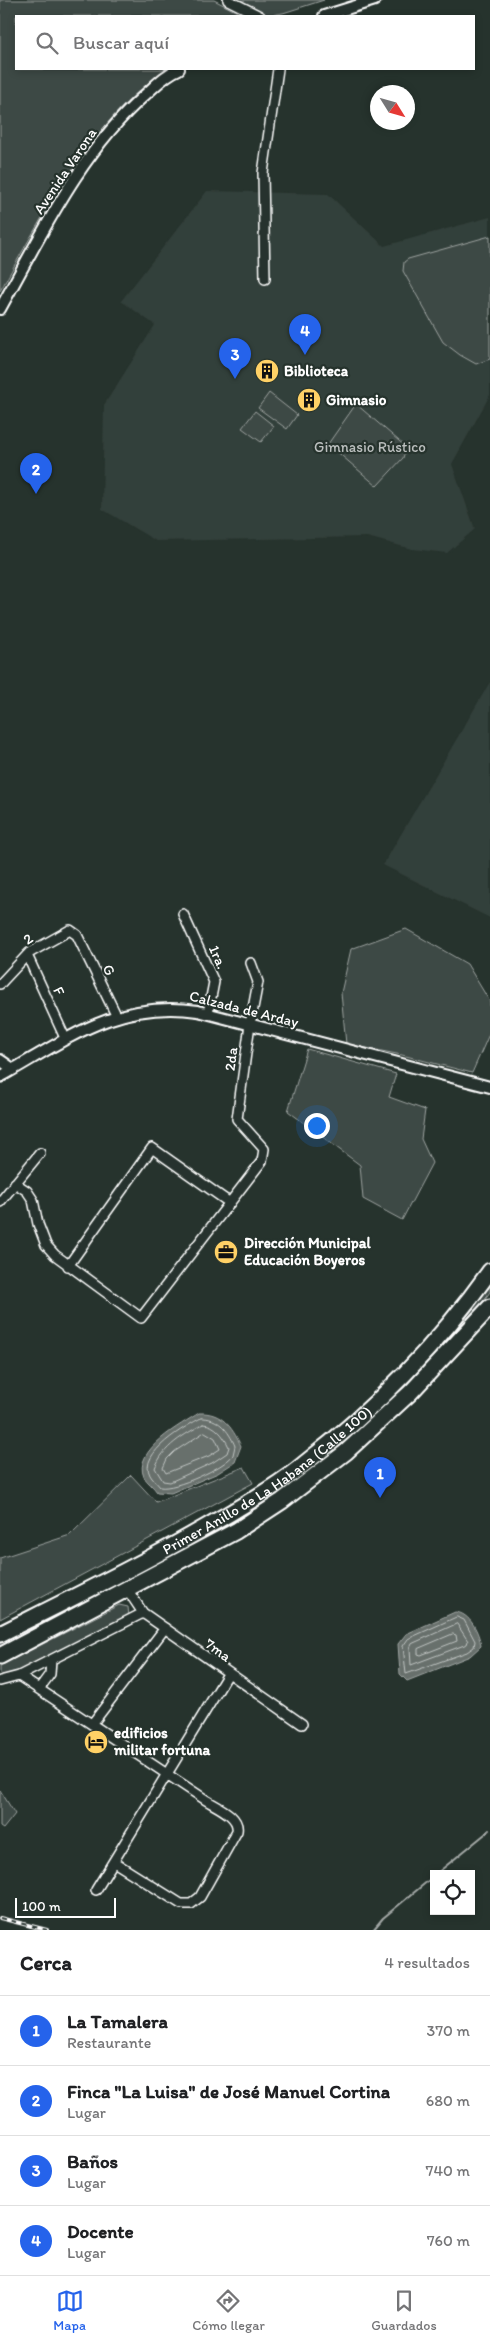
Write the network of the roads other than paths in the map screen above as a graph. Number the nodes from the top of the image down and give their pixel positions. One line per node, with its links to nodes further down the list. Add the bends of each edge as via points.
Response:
1 (228, 0): 3 (street)
2 (375, 0): 4 (street)
3 (258, 15)
4 (327, 15)
5 (177, 70): 8 (street, Avenida Varona, via 132,106 104,136 68,188)
6 (278, 70): 7 (street, via 263,173)
7 (265, 278)
8 (0, 309)
9 (183, 914): 14 (street, 1ra., via 214,982)
10 (77, 935): 11 (street, 2, via 66,931); 15 (street, G)
11 (27, 955): 13 (street, 2); 17 (street, F)
12 (251, 963): 16 (street, 2da, via 258,982)
13 (0, 984)
14 (208, 1014): 15 (street, Calzada de Arday, via 179,1008); 16 (street, Calzada de Arday)
15 (117, 1017): 17 (street, Calzada de Arday)
16 (250, 1024): 21 (street, Calzada de Arday); 25 (street, 2da, via 238,1119 264,1149 262,1161)
17 (65, 1038): 19 (street, Calzada de Arday)
18 (0, 1060): 19 (street)
19 (13, 1070): 20 (street, Calzada de Arday)
20 (0, 1076)
21 (490, 1087)
22 (40, 1153): 23 (street)
23 (15, 1183): 24 (street); 26 (street, via 33,1200 46,1245)
24 (0, 1202)
25 (230, 1203): 26 (street, via 141,1318); 26 (street, via 152,1148)
26 (68, 1266)
27 (490, 1271): 33 (highway, Primer Anillo de La Habana (Calle 100), via 435,1342 400,1379 304,1465 182,1541)
28 (490, 1303): 29 (highway, Primer Anillo de La Habana (Calle 100))
29 (485, 1312): 30 (highway, Primer Anillo de La Habana (Calle 100), via 411,1392 315,1477 236,1531)
30 (127, 1589): 31 (street, 7ma); 34 (highway, Primer Anillo de La Habana (Calle 100))
31 (143, 1613): 32 (street, 7ma); 35 (street)
32 (164, 1628): 36 (street, 7ma); 40 (street)
33 (0, 1634)
34 (0, 1656)
35 (51, 1660): 37 (street); 39 (street, via 50,1674)
36 (228, 1674): 41 (street, 7ma); 42 (street)
37 (19, 1676): 38 (street); 39 (street)
38 (0, 1681)
39 (39, 1690): 40 (street)
40 (92, 1724): 42 (street)
41 (302, 1724)
42 (168, 1774): 43 (street); 43 (street, via 238,1824 238,1831 200,1896 191,1904 181,1904)
43 (114, 1862): 44 (street)
44 (96, 1890)

